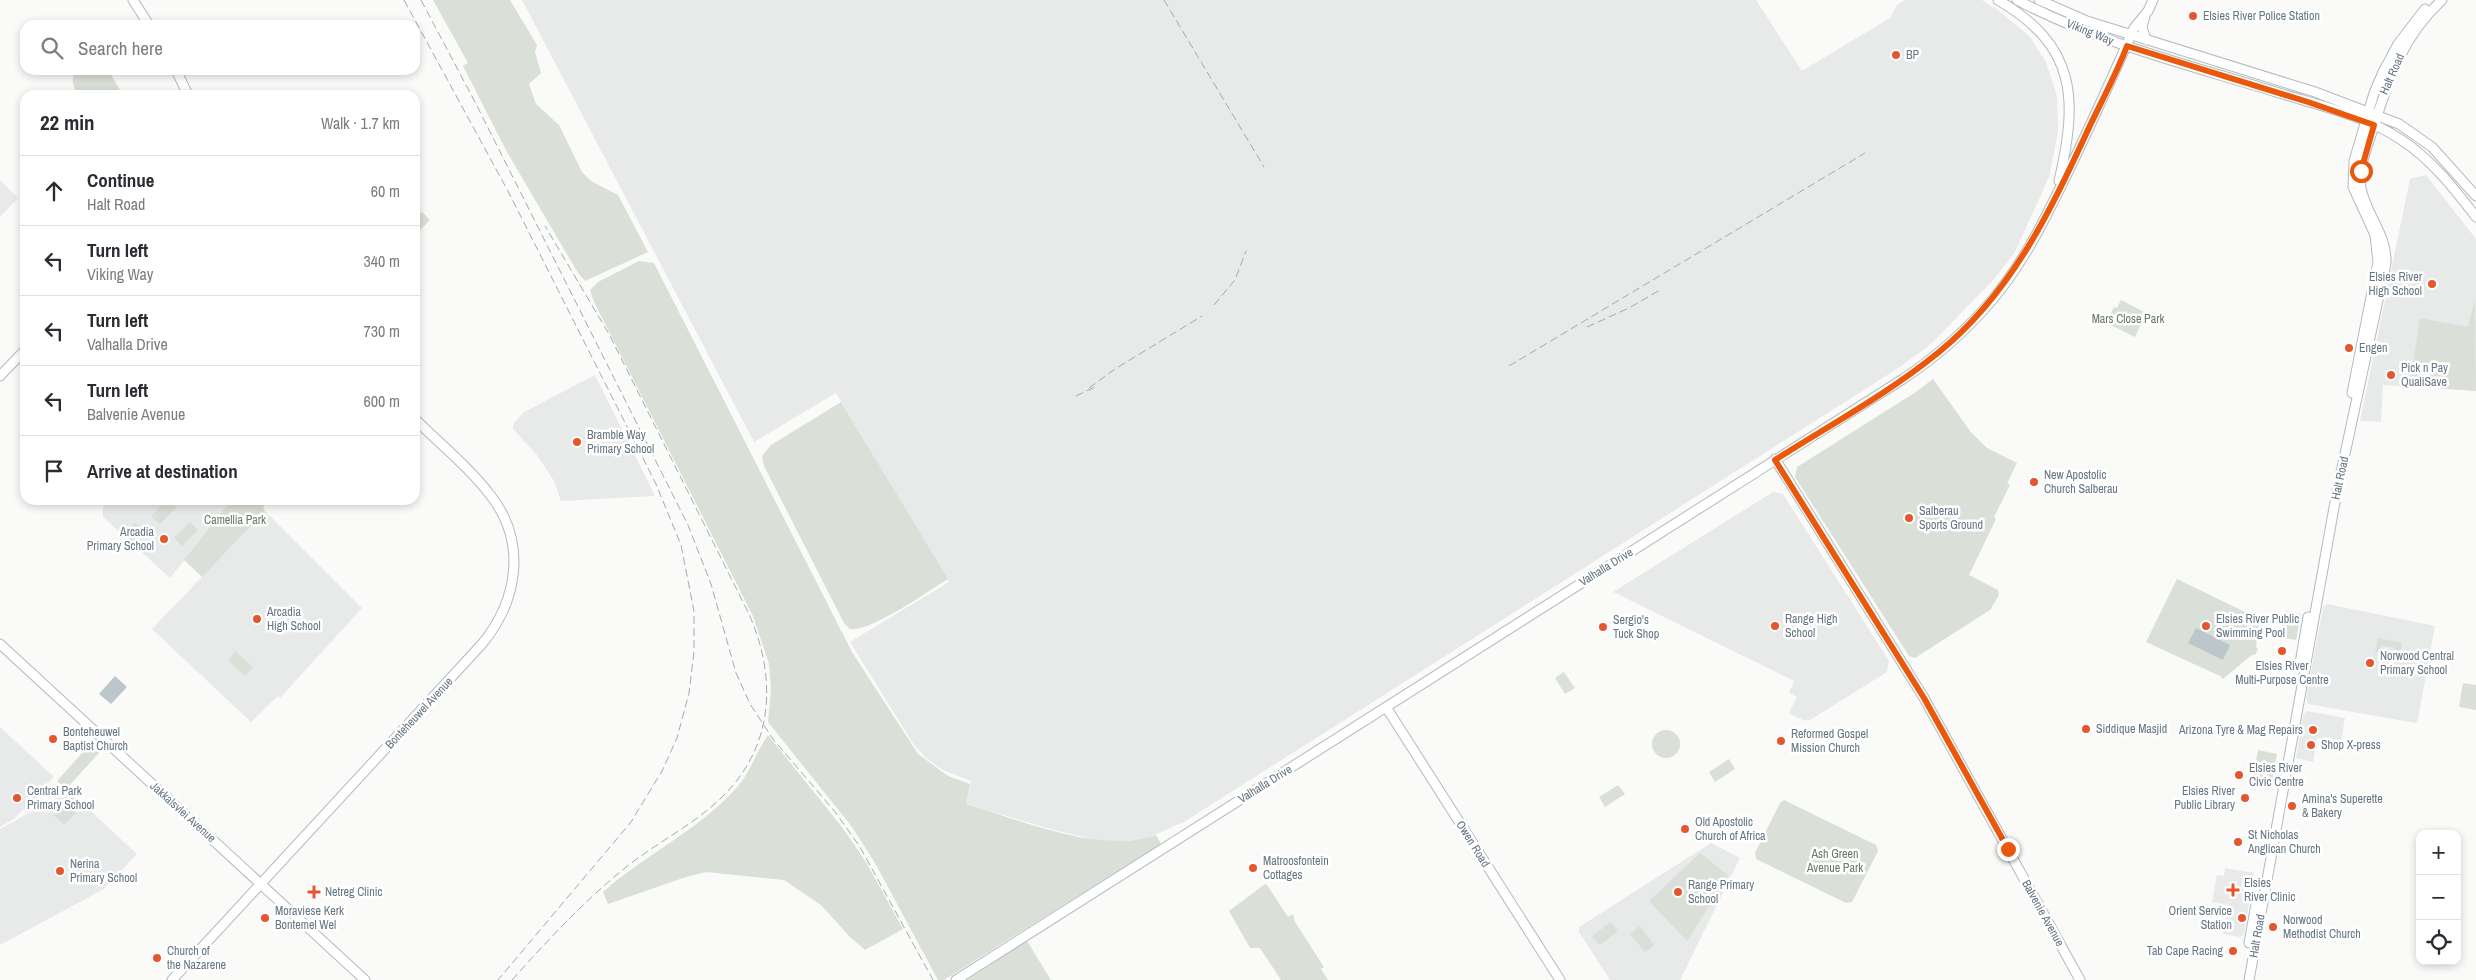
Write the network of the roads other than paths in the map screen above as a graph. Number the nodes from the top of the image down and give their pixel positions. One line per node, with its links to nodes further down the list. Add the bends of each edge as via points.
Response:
1 (134, 0): 9 (street)
2 (1998, 0): 20 (street, via 2024,16 2042,33 2056,55 2066,81 2071,114 2068,142)
3 (2017, 0): 12 (street, Viking Way)
4 (2039, 0): 10 (street, Viking Way, via 2087,22)
5 (2153, 0): 8 (street)
6 (2434, 0): 15 (street, Halt Road, via 2398,44 2382,72)
7 (2442, 0): 16 (street, Halt Road, via 2403,48 2384,89)
8 (2146, 14): 10 (street, Valhalla Drive); 11 (street, via 2142,27)
9 (146, 20)
10 (2130, 36): 11 (street, Viking Way); 12 (street, Valhalla Drive)
11 (2146, 40): 15 (street, Viking Way)
12 (2127, 46): 17 (street, Viking Way); 20 (street, Valhalla Drive)
13 (178, 75): 14 (street)
14 (186, 90)
15 (2368, 111): 16 (street, Viking Way); 17 (street, Halt Road)
16 (2377, 115): 18 (street, Halt Road); 19 (street, Viking Way, via 2408,129 2432,147)
17 (2365, 122): 18 (street, Viking Way); 34 (street, Halt Road, via 2352,181 2376,241 2377,272 2331,491)
18 (2374, 125): 21 (street, Viking Way, via 2398,137 2430,162); 35 (street, Halt Road, via 2361,166 2360,182 2384,241 2386,263 2337,491)
19 (2476, 196)
20 (2051, 208): 25 (street, Valhalla Drive, via 2003,287 1951,342 1902,379)
21 (2476, 216)
22 (20, 355): 23 (street)
23 (0, 376)
24 (420, 425): 28 (street, Bonteheuwel Avenue, via 482,486 501,511 513,552 513,582 507,603 482,644)
25 (1775, 460): 27 (street, Valhalla Drive); 33 (street, Balvenie Avenue, via 1924,698)
26 (0, 644): 28 (street, Jakkalsvlei Avenue)
27 (1386, 707): 31 (street, Valhalla Drive); 32 (street, Owen Road)
28 (261, 885): 29 (street, Bonteheuwel Avenue); 30 (street, Jakkalsvlei Avenue)
29 (172, 980)
30 (365, 980)
31 (956, 980)
32 (1560, 980)
33 (2080, 980)
34 (2242, 980)
35 (2249, 980)

